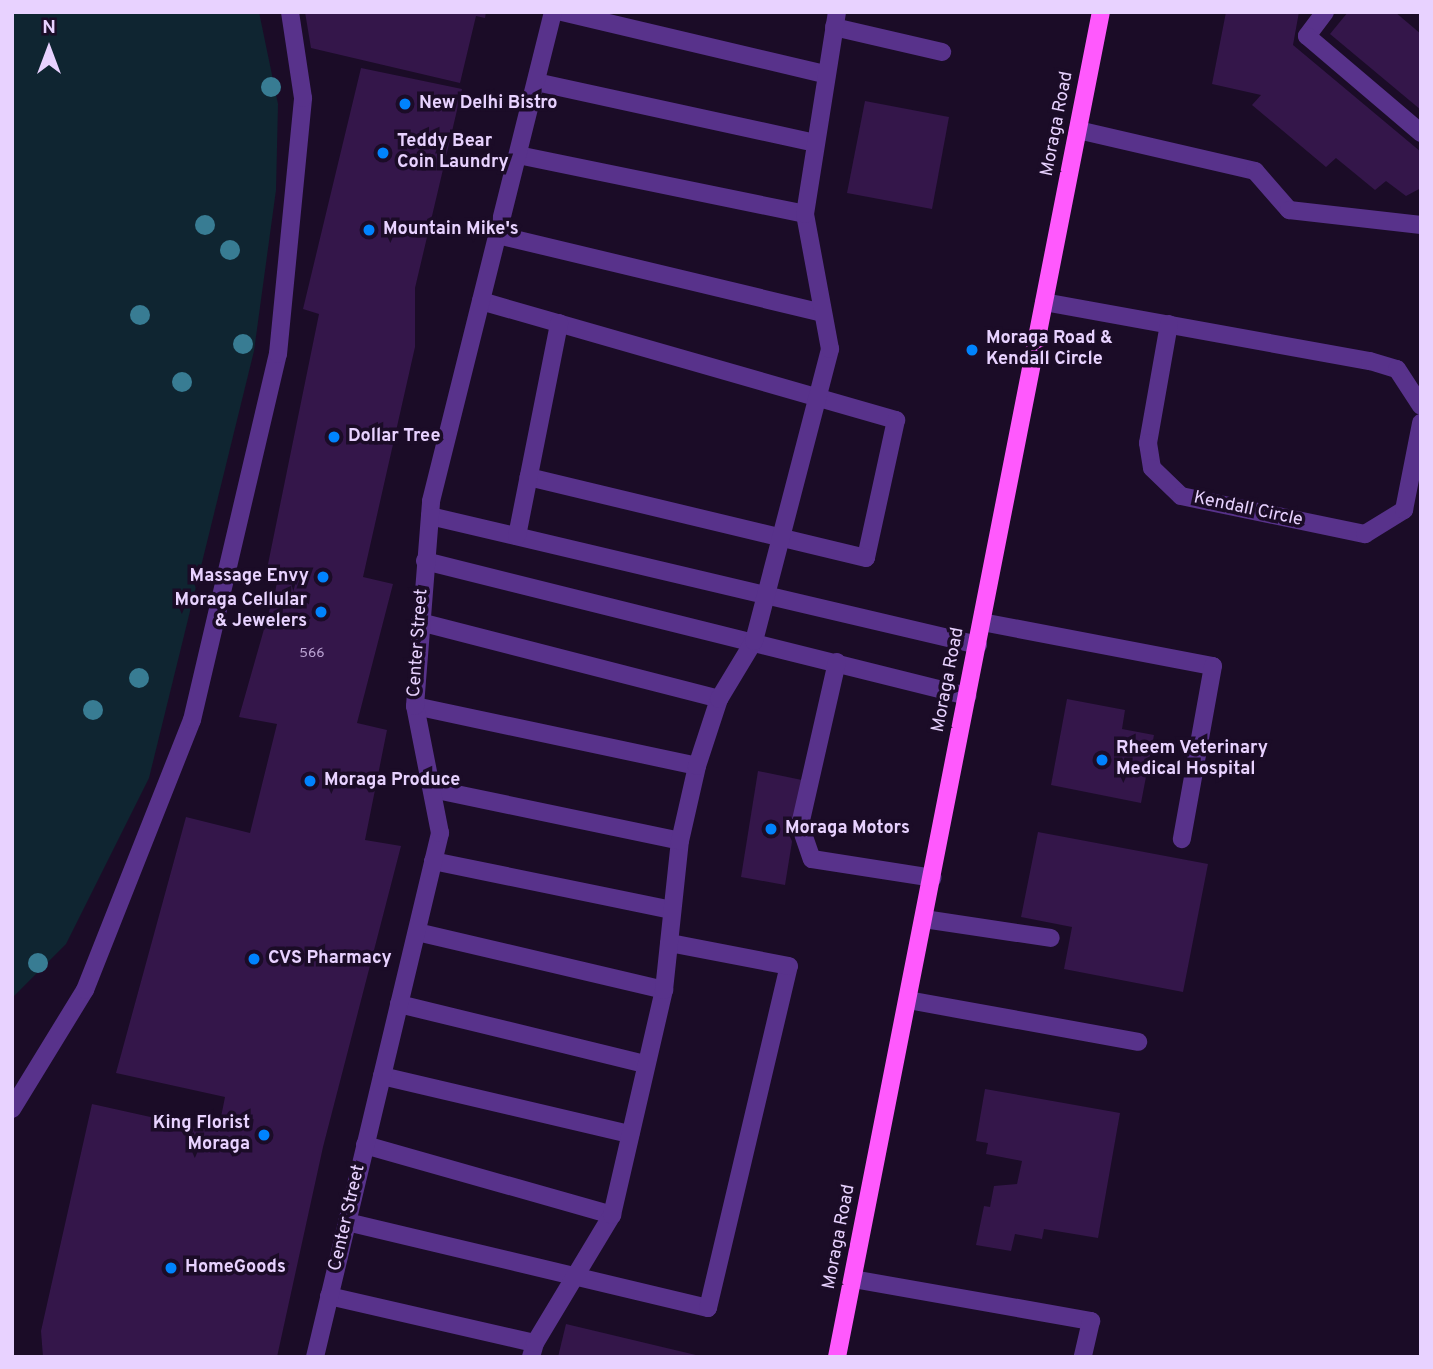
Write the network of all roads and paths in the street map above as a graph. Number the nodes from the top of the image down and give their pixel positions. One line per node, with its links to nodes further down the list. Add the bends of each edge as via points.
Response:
1 (290, 12): 56 (street, via 303,98 278,354 192,720 85,990)
2 (553, 12): 9 (street, Center Street)
3 (562, 12): 8 (street)
4 (1101, 12): 10 (main road, Moraga Road)
5 (1325, 12): 11 (street, via 1307,36)
6 (836, 20): 7 (street); 8 (street)
7 (942, 52)
8 (824, 74): 12 (street)
9 (536, 82): 12 (street); 13 (street, Center Street)
10 (1078, 130): 15 (street, via 1255,171 1289,210); 18 (main road, Moraga Road)
11 (1421, 134)
12 (815, 143): 14 (street)
13 (518, 155): 14 (street); 16 (street, Center Street)
14 (805, 214): 19 (street)
15 (1421, 225)
16 (498, 234): 17 (street, Center Street); 19 (street)
17 (481, 301): 20 (street); 26 (street, Center Street)
18 (1044, 302): 21 (street); 32 (main road, Moraga Road)
19 (823, 313): 22 (street, via 830,349)
20 (559, 323): 22 (street); 25 (street)
21 (1169, 324): 23 (street, via 1397,369); 24 (street, Kendall Circle, via 1148,443 1152,468 1181,496 1365,534 1405,510)
22 (818, 396): 28 (street); 28 (street, via 896,420 866,558)
23 (1421, 406)
24 (1421, 423)
25 (530, 477): 27 (street); 28 (street)
26 (430, 516): 27 (street); 29 (street, Center Street)
27 (517, 536): 30 (street)
28 (780, 537): 30 (street)
29 (425, 561): 31 (street, Center Street); 33 (street)
30 (768, 595): 33 (street); 34 (street)
31 (420, 622): 37 (street); 38 (street, Center Street)
32 (982, 622): 34 (main road, Moraga Road); 41 (street, via 1213,666)
33 (754, 642): 35 (street); 37 (street)
34 (978, 645): 36 (main road, Moraga Road)
35 (837, 662): 36 (street); 44 (street, via 800,825 812,859)
36 (967, 696): 44 (main road, Moraga Road)
37 (719, 699): 39 (street)
38 (415, 706): 39 (street); 40 (street, Center Street)
39 (697, 766): 42 (street)
40 (432, 789): 42 (street); 43 (street, Center Street, via 440,832)
41 (1182, 839)
42 (680, 841): 45 (street)
43 (433, 861): 45 (street); 47 (street, Center Street)
44 (933, 878): 46 (main road, Moraga Road)
45 (671, 910): 49 (street)
46 (924, 919): 48 (street); 51 (main road, Moraga Road)
47 (416, 932): 50 (street); 52 (street, Center Street)
48 (1051, 938)
49 (669, 943): 50 (street); 61 (street, via 789,967 708,1308)
50 (664, 990): 54 (street)
51 (908, 1000): 53 (street); 62 (main road, Moraga Road)
52 (399, 1004): 54 (street); 55 (street, Center Street)
53 (1138, 1042)
54 (645, 1064): 57 (street)
55 (382, 1076): 57 (street); 58 (street, Center Street)
56 (12, 1109)
57 (630, 1134): 59 (street)
58 (365, 1145): 59 (street); 60 (street, Center Street)
59 (612, 1215): 61 (street)
60 (347, 1222): 61 (street); 63 (street, Center Street)
61 (573, 1279): 64 (street)
62 (853, 1279): 66 (main road, Moraga Road); 67 (street, via 1091,1321)
63 (329, 1296): 64 (street); 65 (street, Center Street)
64 (533, 1350)
65 (315, 1357)
66 (838, 1357)
67 (1083, 1357)

